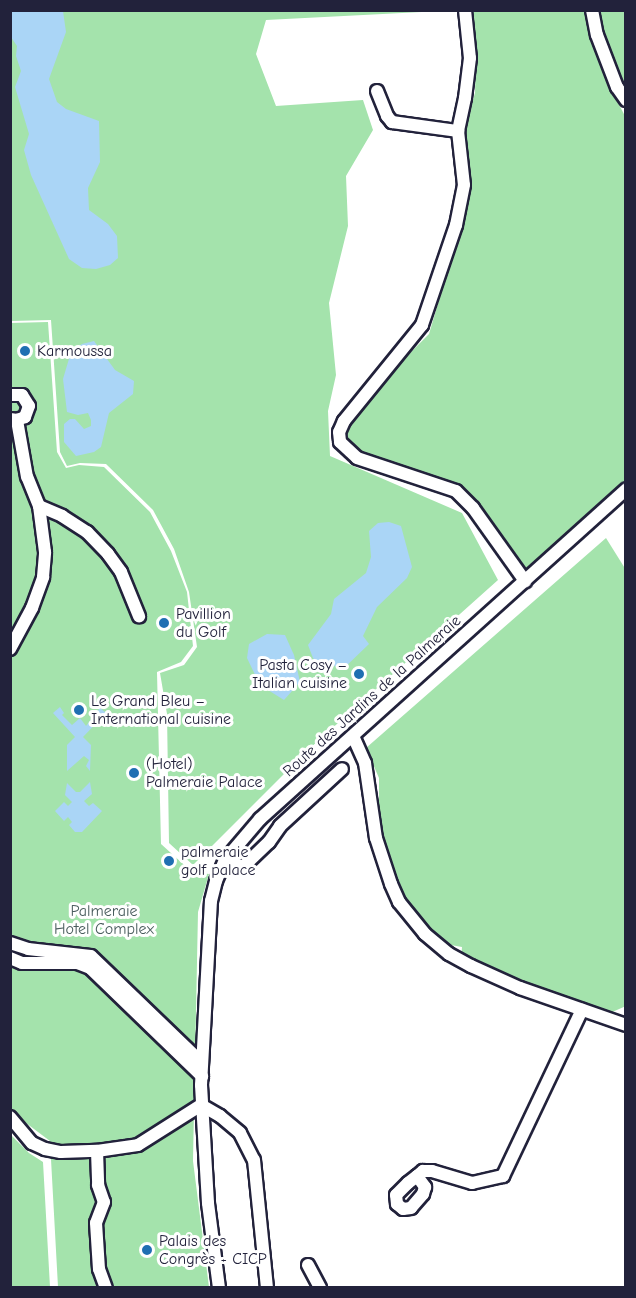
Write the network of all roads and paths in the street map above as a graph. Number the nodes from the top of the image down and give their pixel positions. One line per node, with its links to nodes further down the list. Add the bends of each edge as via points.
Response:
1 (465, 10): 5 (street, via 469,77)
2 (591, 10): 4 (street, via 617,87)
3 (377, 91): 5 (street, via 392,122)
4 (626, 100)
5 (458, 130): 12 (street, via 464,184 425,317 345,421 339,432 340,442 357,458 456,491 473,508)
6 (10, 395): 7 (street, via 22,395 29,406 25,417)
7 (14, 420): 9 (street, via 27,477)
8 (626, 489): 12 (street, Route des Jardins de la Palmeraie)
9 (39, 506): 10 (street); 11 (street)
10 (62, 516): 11 (street); 13 (street, via 87,532 108,554 121,572)
11 (44, 534): 14 (street, via 43,577)
12 (525, 581): 15 (street, Route des Jardins de la Palmeraie)
13 (139, 616)
14 (10, 649)
15 (353, 736): 17 (street, Route des Jardins de la Palmeraie, via 260,819); 21 (street, via 369,781 380,854 399,902 410,917 459,960)
16 (342, 769): 17 (street, via 280,825 245,865)
17 (225, 860): 23 (street, Route des Jardins de la Palmeraie, via 211,901)
18 (10, 943): 20 (street, via 28,949 91,956)
19 (10, 958): 20 (street, via 32,964 84,964)
20 (127, 999): 23 (street); 24 (street)
21 (582, 1010): 22 (street); 28 (street, via 502,1176 472,1184 432,1171)
22 (626, 1025)
23 (202, 1063): 24 (street, Route des Jardins de la Palmeraie)
24 (202, 1076): 25 (street, Route des Jardins de la Palmeraie)
25 (201, 1105): 27 (street, via 138,1145); 31 (street, Route des Jardins de la Palmeraie); 32 (street, via 240,1133 254,1160)
26 (10, 1117): 27 (street, via 21,1133 45,1149)
27 (97, 1151): 30 (street, via 98,1185 104,1202 96,1223 99,1269)
28 (417, 1176)
29 (308, 1265): 33 (street)
30 (106, 1287)
31 (219, 1287)
32 (267, 1287)
33 (320, 1287)

